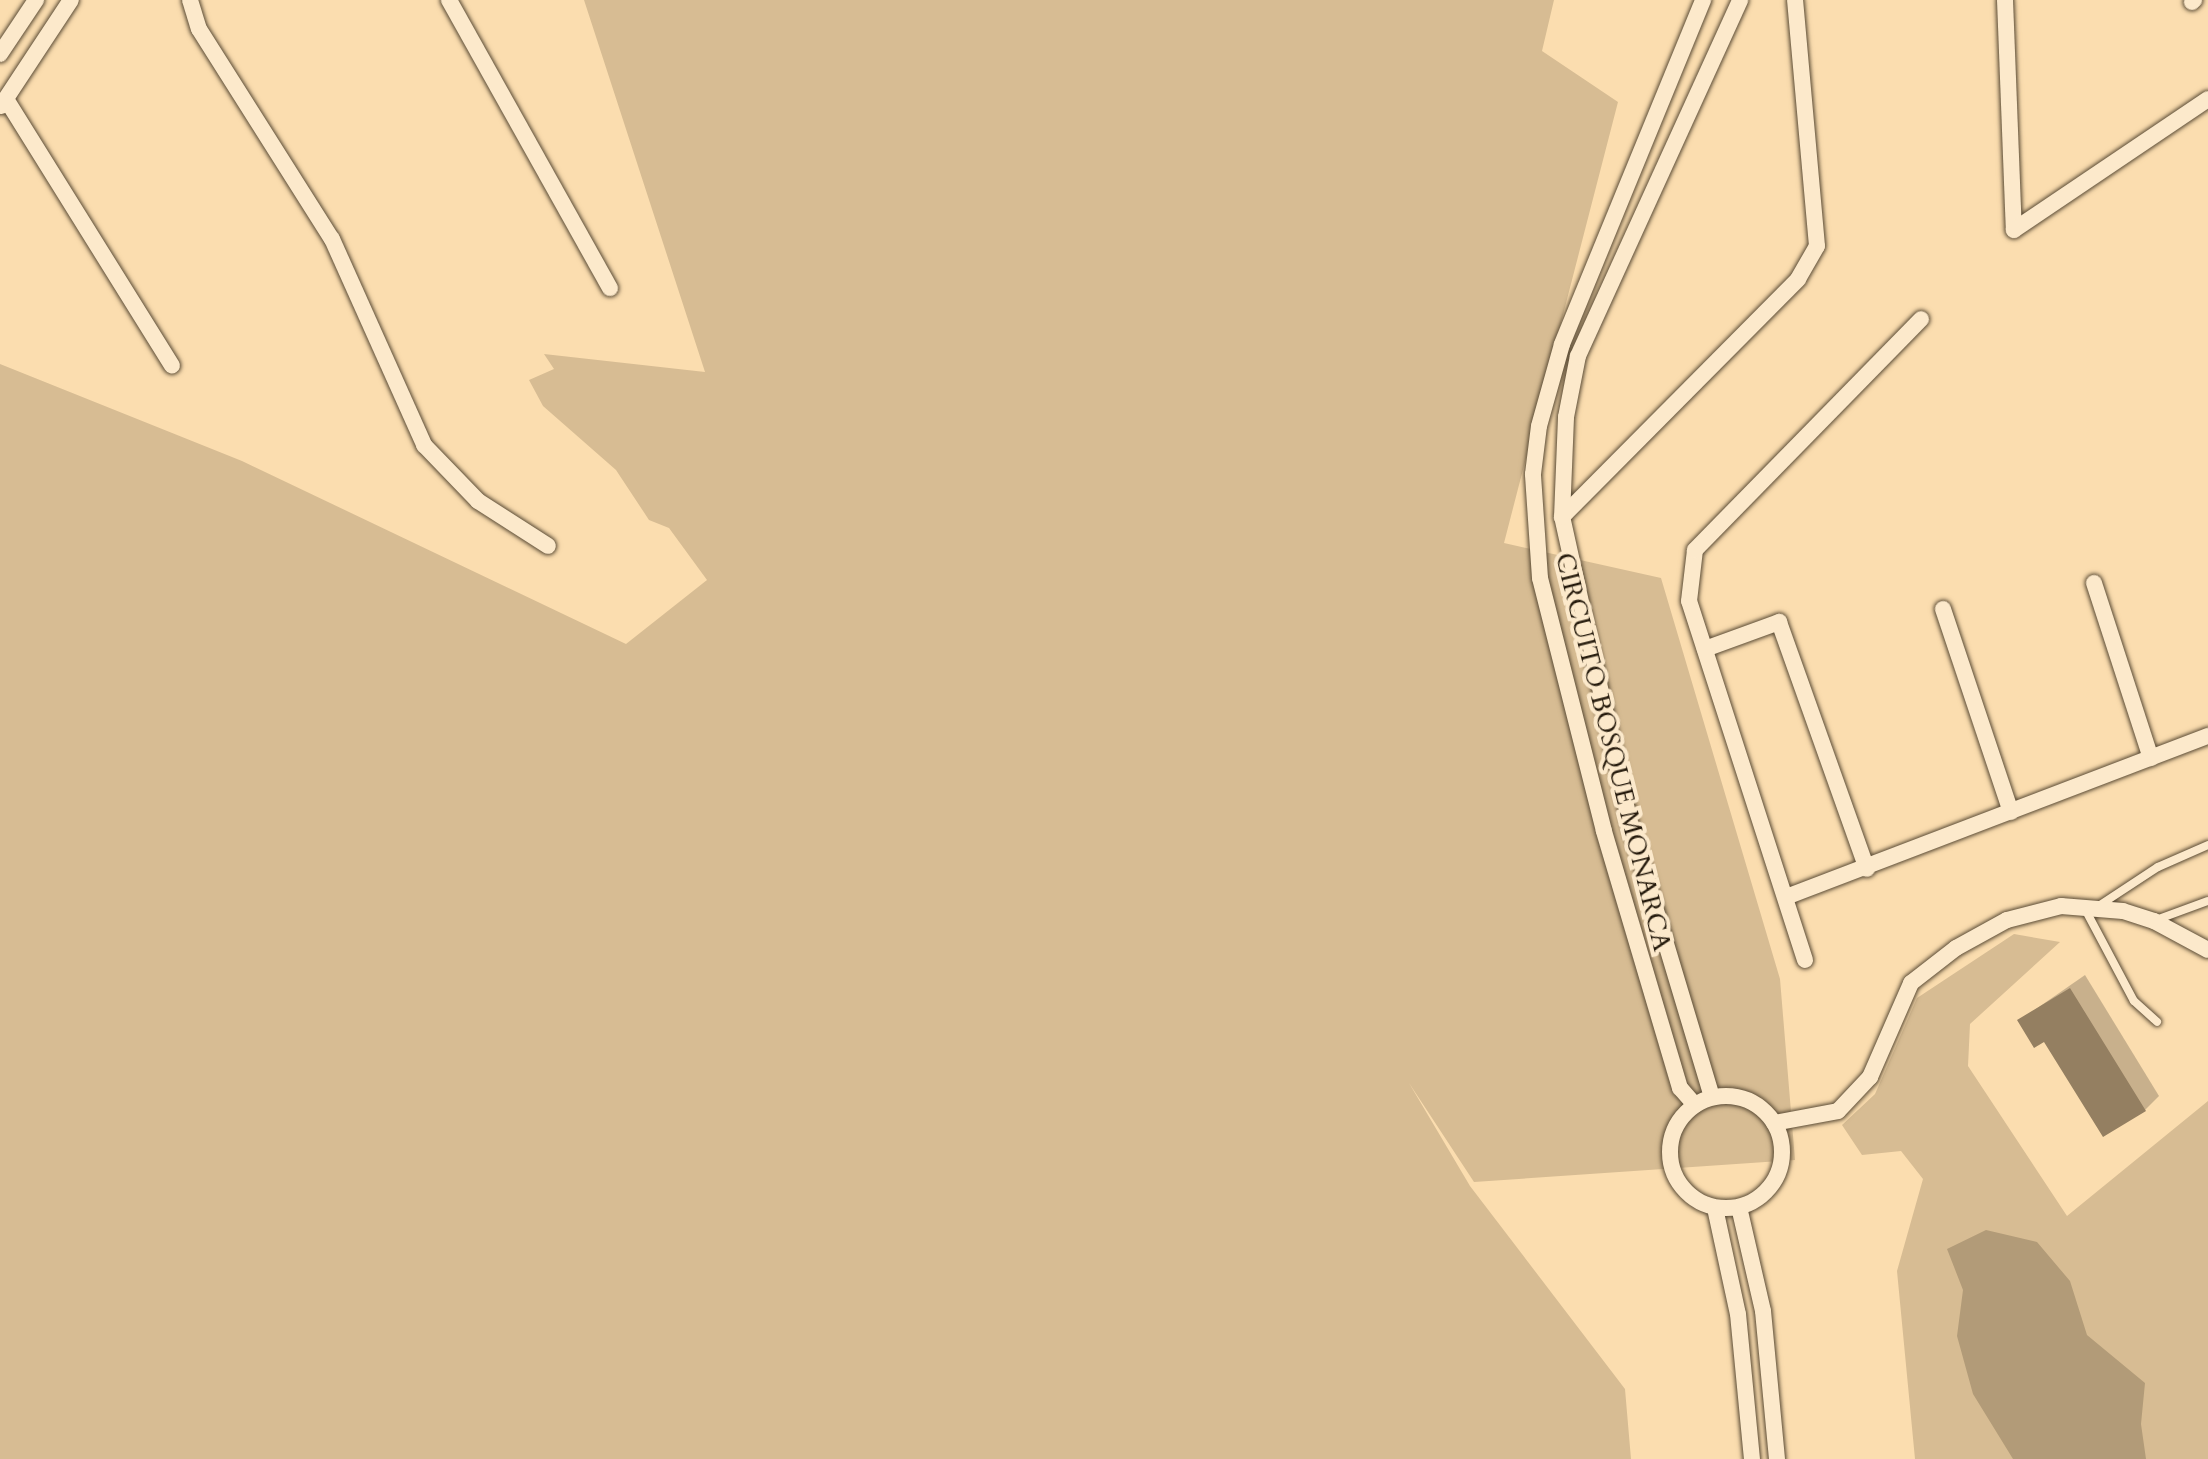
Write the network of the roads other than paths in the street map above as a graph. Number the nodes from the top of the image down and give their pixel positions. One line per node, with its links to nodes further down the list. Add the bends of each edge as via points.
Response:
1 (36, 0): 9 (street)
2 (71, 0): 11 (street)
3 (190, 0): 16 (street, via 199,29 332,239 424,445 478,501)
4 (449, 0): 12 (street)
5 (1703, 0): 33 (street, CIRCUITO BOSQUE MONARCA, via 1562,344 1539,426 1533,474 1540,578 1600,816 1680,1088)
6 (1740, 0): 15 (street, CIRCUITO BOSQUE MONARCA, via 1578,356 1566,417)
7 (1795, 0): 15 (street, via 1817,246 1798,279)
8 (2005, 0): 10 (street, via 2014,230)
9 (0, 54)
10 (2208, 99)
11 (3, 103): 14 (street)
12 (610, 288)
13 (1921, 319): 19 (street, via 1695,550 1689,601)
14 (172, 366)
15 (1562, 517): 32 (street, CIRCUITO BOSQUE MONARCA, via 1630,823)
16 (548, 546)
17 (2094, 583): 21 (street)
18 (1943, 609): 22 (street)
19 (1705, 649): 24 (street, via 1779,622); 25 (street)
20 (2208, 736): 21 (street)
21 (2151, 758): 22 (street)
22 (2011, 812): 24 (street)
23 (2208, 845): 27 (lane)
24 (1867, 869): 25 (street)
25 (1786, 897): 30 (street)
26 (2208, 901): 28 (lane)
27 (2089, 908): 28 (street); 31 (lane, via 2134,1001); 34 (street, via 2061,906 2007,920 1956,948 1911,983 1870,1077 1838,1111)
28 (2154, 921): 29 (street)
29 (2208, 950)
30 (1805, 960)
31 (2157, 1022)
32 (1712, 1097): 33 (street); 34 (street, via 1748,1100)
33 (1695, 1105): 36 (street, via 1672,1135 1669,1154 1683,1189)
34 (1774, 1123): 35 (street, via 1782,1143 1774,1183 1758,1199)
35 (1739, 1207): 36 (street); 38 (street, via 1763,1311)
36 (1715, 1208): 37 (street, via 1738,1314)
37 (1752, 1459)
38 (1777, 1459)

